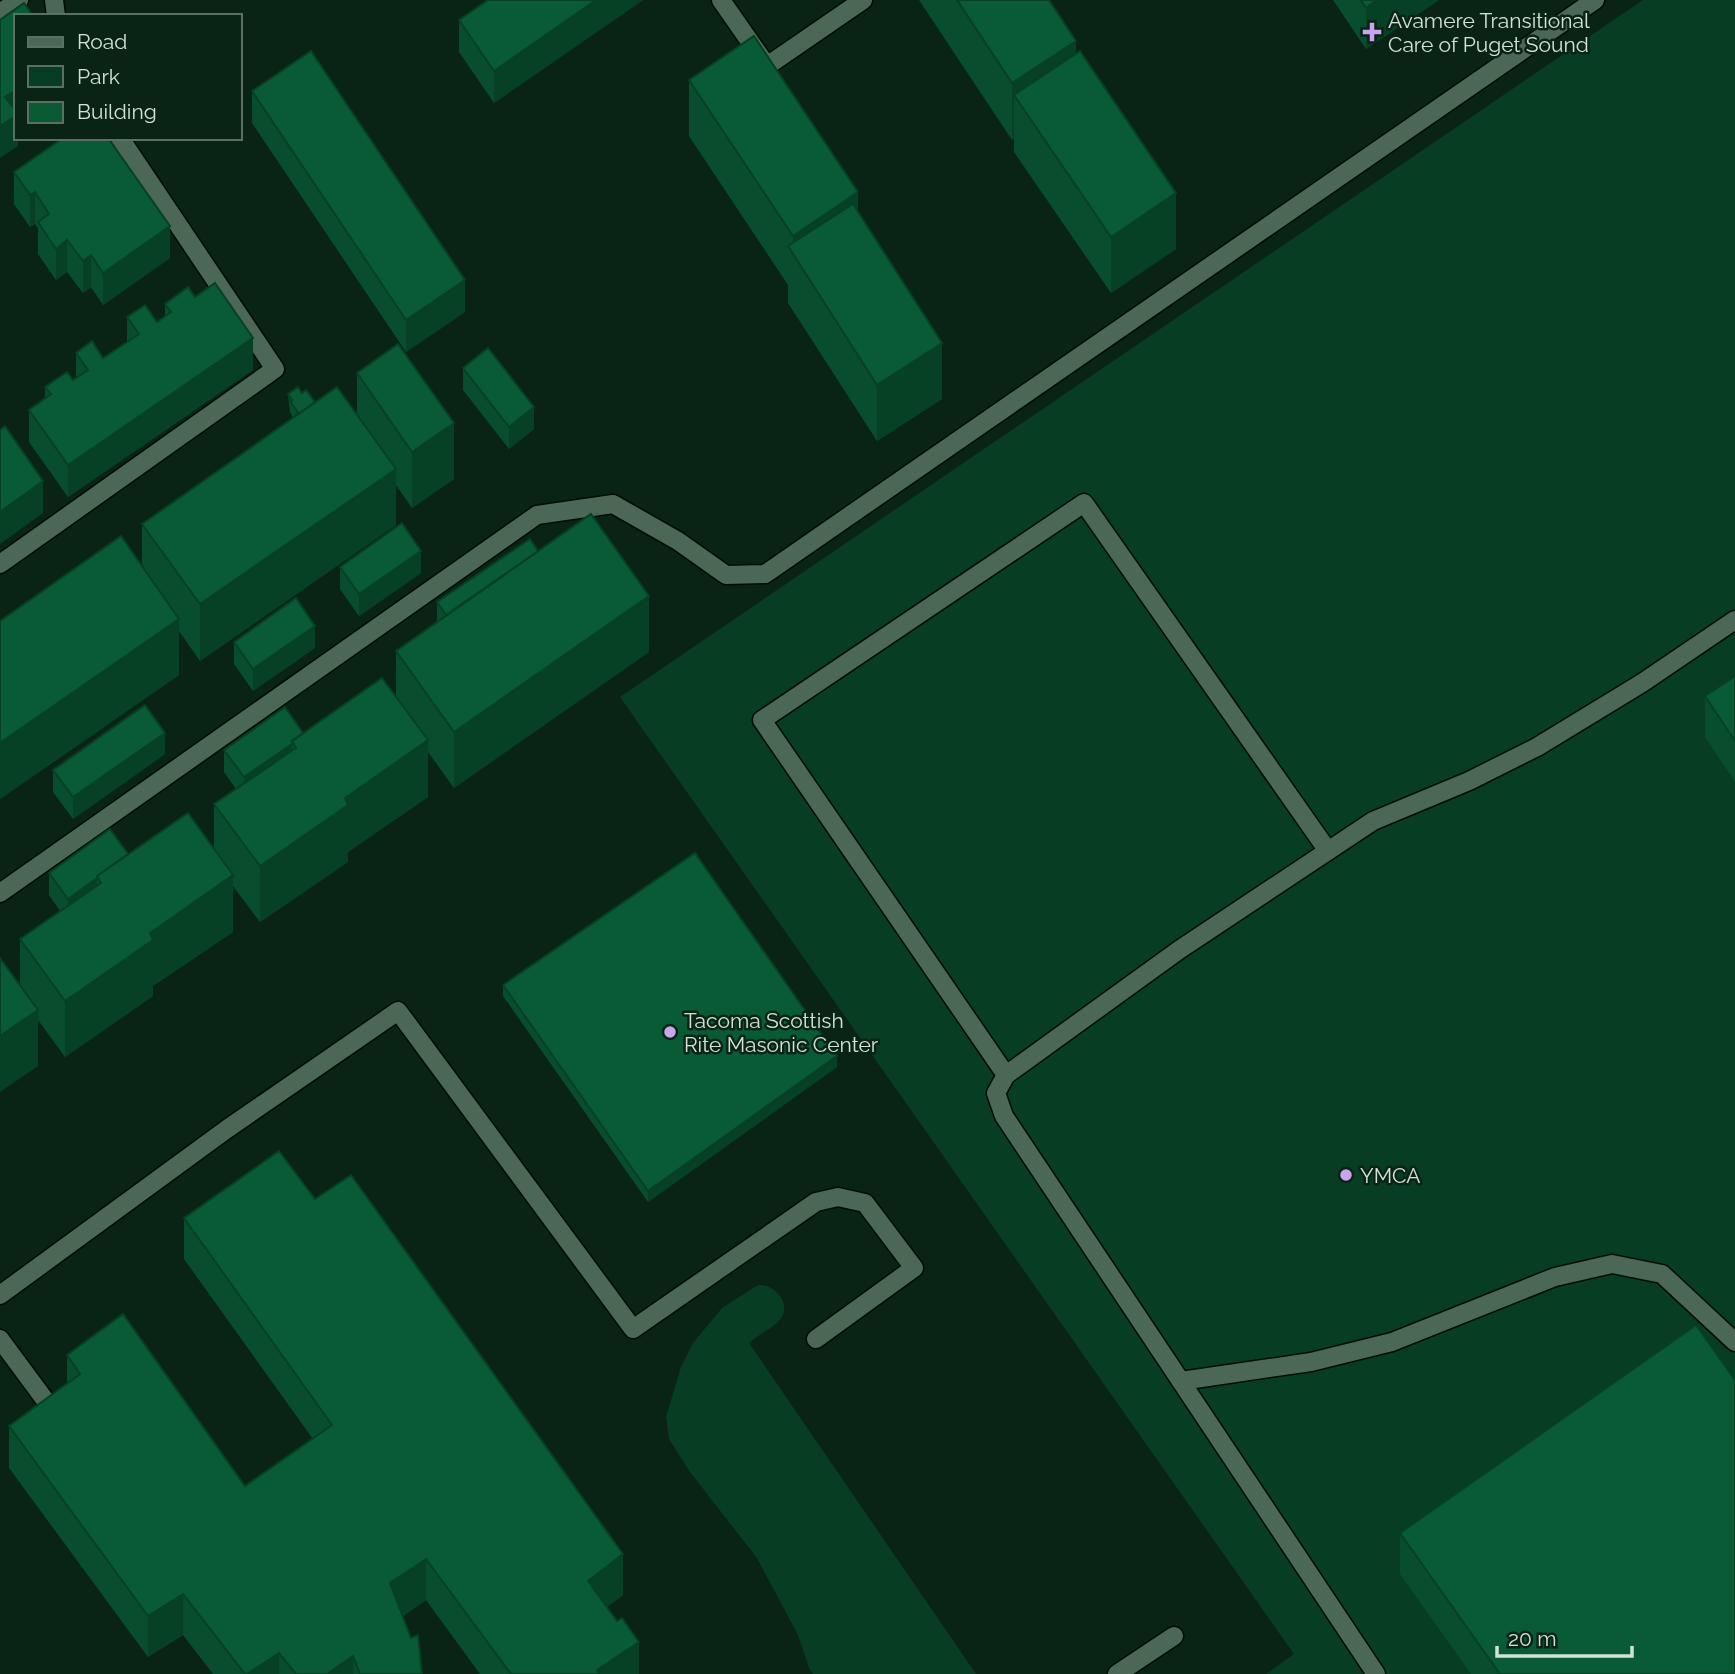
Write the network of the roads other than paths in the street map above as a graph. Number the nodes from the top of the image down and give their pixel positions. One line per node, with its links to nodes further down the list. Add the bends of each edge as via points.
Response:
1 (19, 0): 5 (lane)
2 (721, 0): 3 (lane, via 767,66)
3 (863, 0)
4 (1595, 0): 10 (lane, via 765,574 726,575 613,504 537,515)
5 (0, 13)
6 (121, 140): 7 (lane, via 275,369)
7 (0, 564)
8 (1735, 620): 9 (lane, via 1537,747 1373,821)
9 (1328, 851): 11 (lane, via 1179,950); 11 (lane, via 1084,503 762,720)
10 (0, 893)
11 (1006, 1075): 16 (lane, via 996,1093 1004,1115)
12 (0, 1295): 14 (lane, via 227,1129 398,1012 633,1329 816,1202 838,1197 865,1203 914,1268)
13 (0, 1339): 17 (lane, via 48,1404)
14 (816, 1339)
15 (1735, 1342): 16 (lane, via 1662,1274 1612,1264 1555,1278 1392,1342 1311,1362)
16 (1181, 1381): 20 (lane)
17 (45, 1441)
18 (1174, 1636): 19 (lane)
19 (1117, 1674)
20 (1376, 1674)

